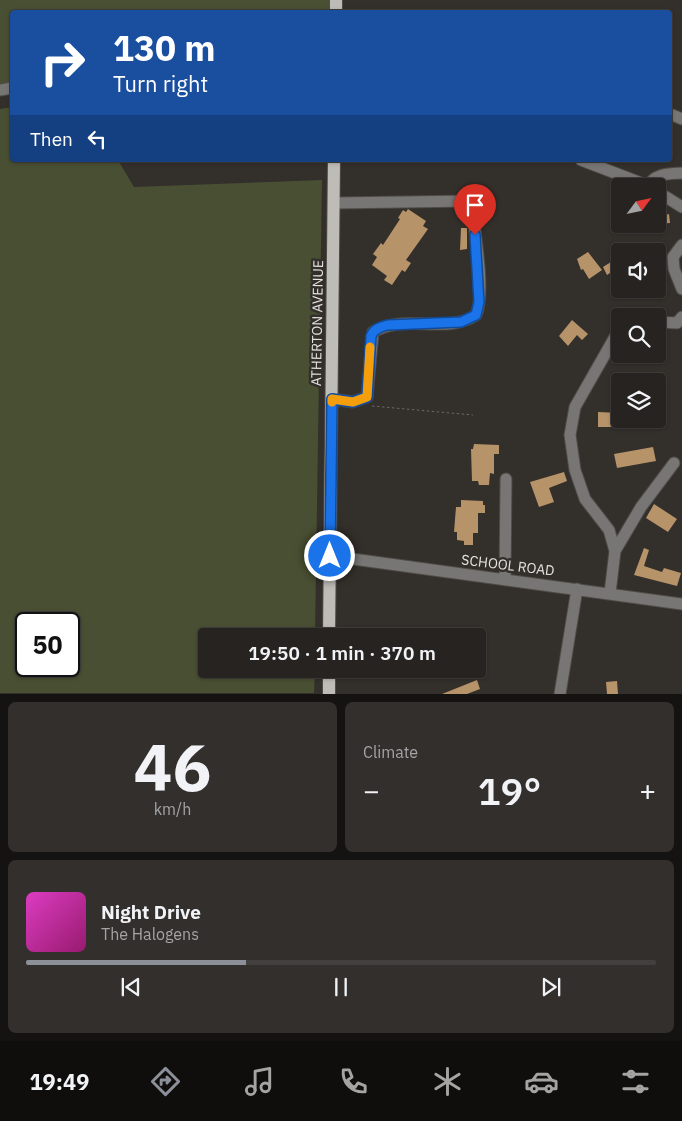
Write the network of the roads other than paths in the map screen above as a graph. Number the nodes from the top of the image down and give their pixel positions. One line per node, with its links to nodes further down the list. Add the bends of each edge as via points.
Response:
1 (334, 162): 7 (main road, ATHERTON AVENUE)
2 (586, 162): 4 (street)
3 (682, 173): 5 (street)
4 (628, 178)
5 (654, 178)
6 (666, 197): 8 (street)
7 (334, 203): 14 (main road, ATHERTON AVENUE); 14 (street, via 471,202 479,269 479,302 476,315 461,322 388,325 373,332 367,397 353,402)
8 (682, 207)
9 (682, 245): 10 (street, via 673,257)
10 (682, 290)
11 (682, 317): 12 (street, via 677,323)
12 (666, 322)
13 (611, 344): 17 (street, via 575,407 570,435 575,470 585,499 609,530)
14 (332, 399): 18 (main road, ATHERTON AVENUE)
15 (674, 463): 17 (street)
16 (506, 479): 19 (street)
17 (615, 551): 21 (street)
18 (330, 556): 19 (street, SCHOOL ROAD); 23 (main road, ATHERTON AVENUE)
19 (505, 580): 20 (street, SCHOOL ROAD)
20 (578, 589): 21 (street, SCHOOL ROAD); 26 (street)
21 (610, 593): 22 (street, SCHOOL ROAD)
22 (682, 604)
23 (330, 628)
24 (329, 678): 25 (main road)
25 (329, 694)
26 (560, 694)

